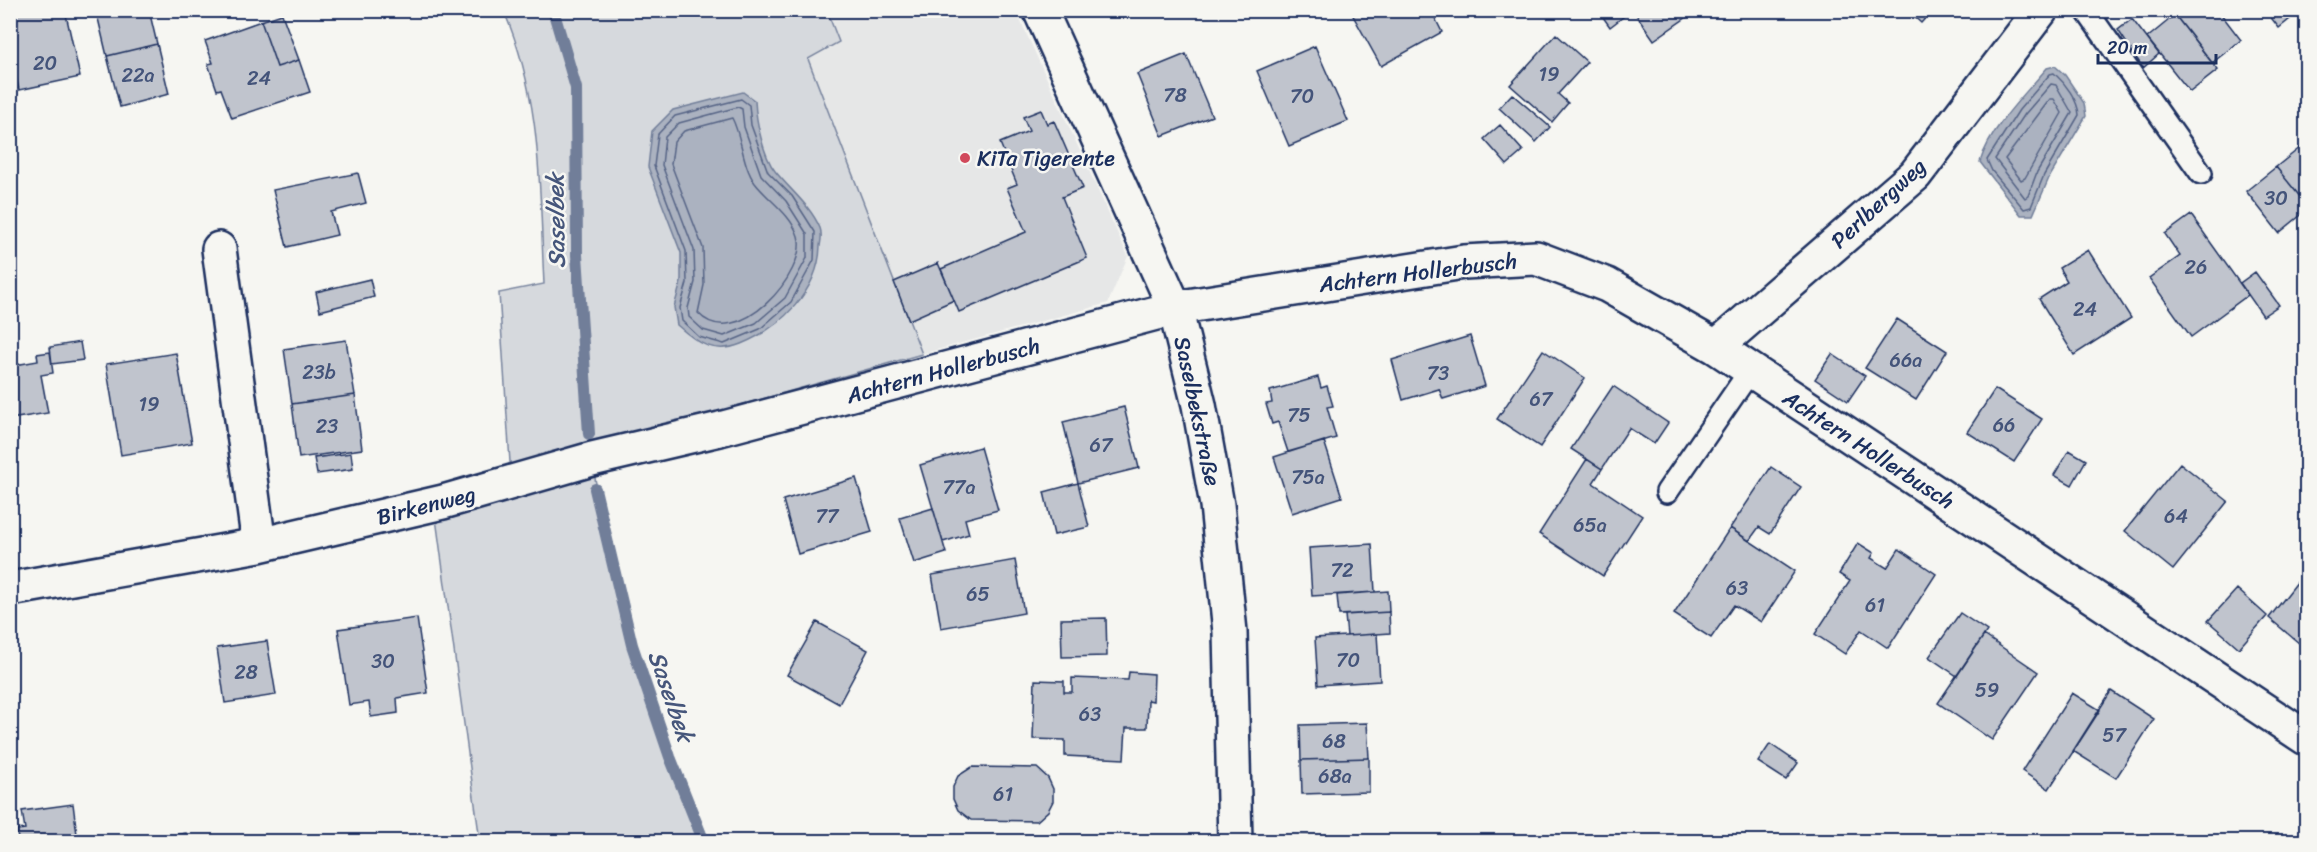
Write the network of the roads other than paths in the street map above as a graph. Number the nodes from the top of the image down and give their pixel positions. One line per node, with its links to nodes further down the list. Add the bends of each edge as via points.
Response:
1 (1040, 10): 6 (street, Saselbekstraße)
2 (2041, 10): 7 (street, Perlbergweg, via 1915,174)
3 (2086, 10): 4 (lane)
4 (2201, 173)
5 (219, 249): 11 (street)
6 (1175, 308): 7 (street, Achtern Hollerbusch, via 1464,262 1536,258 1607,285); 9 (street, Achtern Hollerbusch, via 720,429); 14 (street, Saselbekstraße, via 1199,405 1217,505 1230,632)
7 (1716, 347): 8 (street, Achtern Hollerbusch)
8 (1750, 371): 10 (lane); 13 (street, Achtern Hollerbusch)
9 (592, 459): 11 (street, Birkenweg, via 442,502)
10 (1667, 492)
11 (259, 545): 12 (street, Birkenweg)
12 (10, 589)
13 (2307, 738)
14 (1235, 842)

